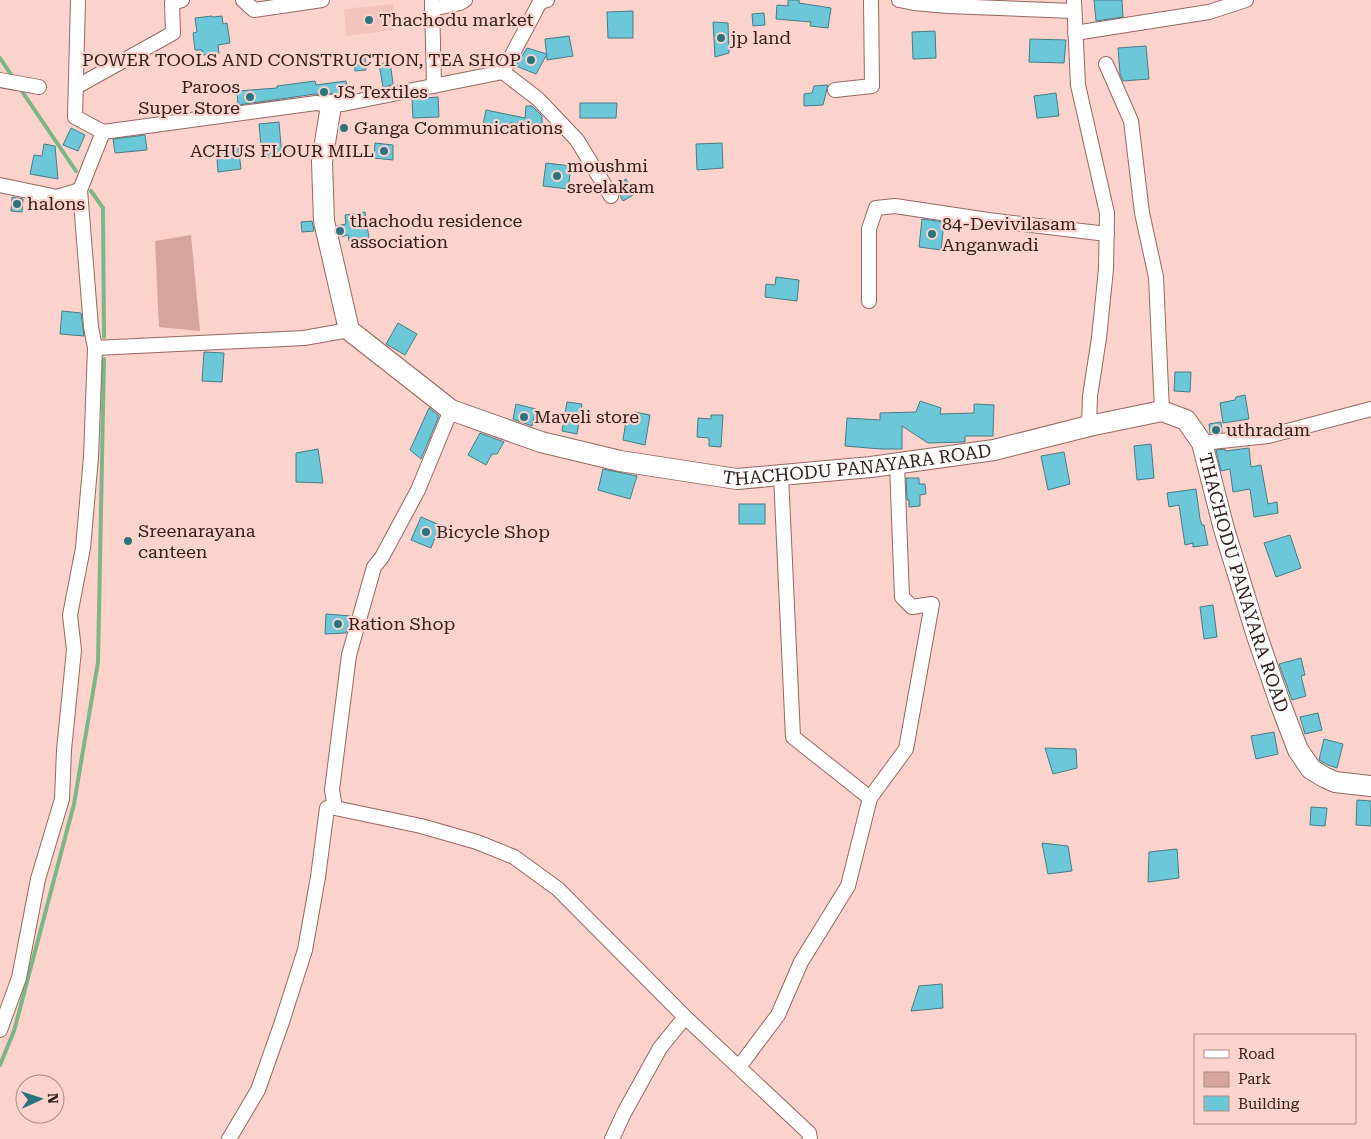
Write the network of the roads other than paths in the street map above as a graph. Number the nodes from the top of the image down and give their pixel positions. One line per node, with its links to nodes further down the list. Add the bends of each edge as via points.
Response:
1 (78, 0): 18 (street)
2 (182, 0): 18 (street, via 172,3 173,33)
3 (243, 0): 4 (street, via 254,10)
4 (322, 0)
5 (465, 0): 10 (street)
6 (546, 0): 14 (street, via 540,2)
7 (871, 0): 19 (street, via 872,86)
8 (899, 0): 11 (street, via 948,6)
9 (1246, 0): 12 (street, via 1209,12)
10 (432, 4): 17 (street)
11 (1074, 5): 12 (street)
12 (1075, 33): 25 (street, via 1078,85 1107,213)
13 (1106, 64): 31 (street, via 1130,121 1142,213 1156,277)
14 (503, 72): 17 (street); 24 (street, via 538,98 577,140)
15 (3, 81): 16 (street)
16 (33, 86)
17 (434, 86): 20 (street)
18 (76, 87): 21 (street, via 75,117)
19 (835, 90)
20 (331, 105): 21 (street, via 316,103); 27 (main road, via 322,162 324,221)
21 (103, 132): 23 (street)
22 (0, 185): 23 (street, via 57,197)
23 (80, 190): 28 (street)
24 (611, 196)
25 (1107, 234): 26 (street, via 895,206 876,208 869,229); 32 (street)
26 (869, 301)
27 (348, 330): 28 (street, via 304,338); 30 (main road, THACHODU PANAYARA ROAD)
28 (95, 348): 40 (street, via 91,457 83,548 70,615 74,650 62,799 38,879 19,978)
29 (1371, 409): 33 (street, via 1268,436)
30 (451, 410): 35 (main road, THACHODU PANAYARA ROAD, via 542,442 620,461 737,479); 38 (street, via 418,490 374,567 349,655 332,790)
31 (1162, 411): 32 (main road, THACHODU PANAYARA ROAD); 33 (main road, THACHODU PANAYARA ROAD, via 1186,420)
32 (1089, 426): 34 (main road, THACHODU PANAYARA ROAD, via 994,450)
33 (1202, 443): 36 (main road, THACHODU PANAYARA ROAD, via 1224,529 1298,750 1311,769 1324,777 1335,782)
34 (897, 464): 35 (main road, THACHODU PANAYARA ROAD); 37 (street, via 902,597 912,607 932,604 906,749)
35 (781, 475): 37 (street, via 793,737)
36 (1371, 786)
37 (870, 798): 41 (street, via 848,886 801,962 778,1015)
38 (335, 808): 39 (street, via 421,826 477,842 514,857 558,889); 42 (street, via 327,808 304,950 282,1022 258,1090)
39 (685, 1017): 41 (street); 43 (street, via 660,1048)
40 (0, 1030)
41 (739, 1067): 44 (street, via 809,1133)
42 (229, 1139)
43 (612, 1139)
44 (810, 1139)

